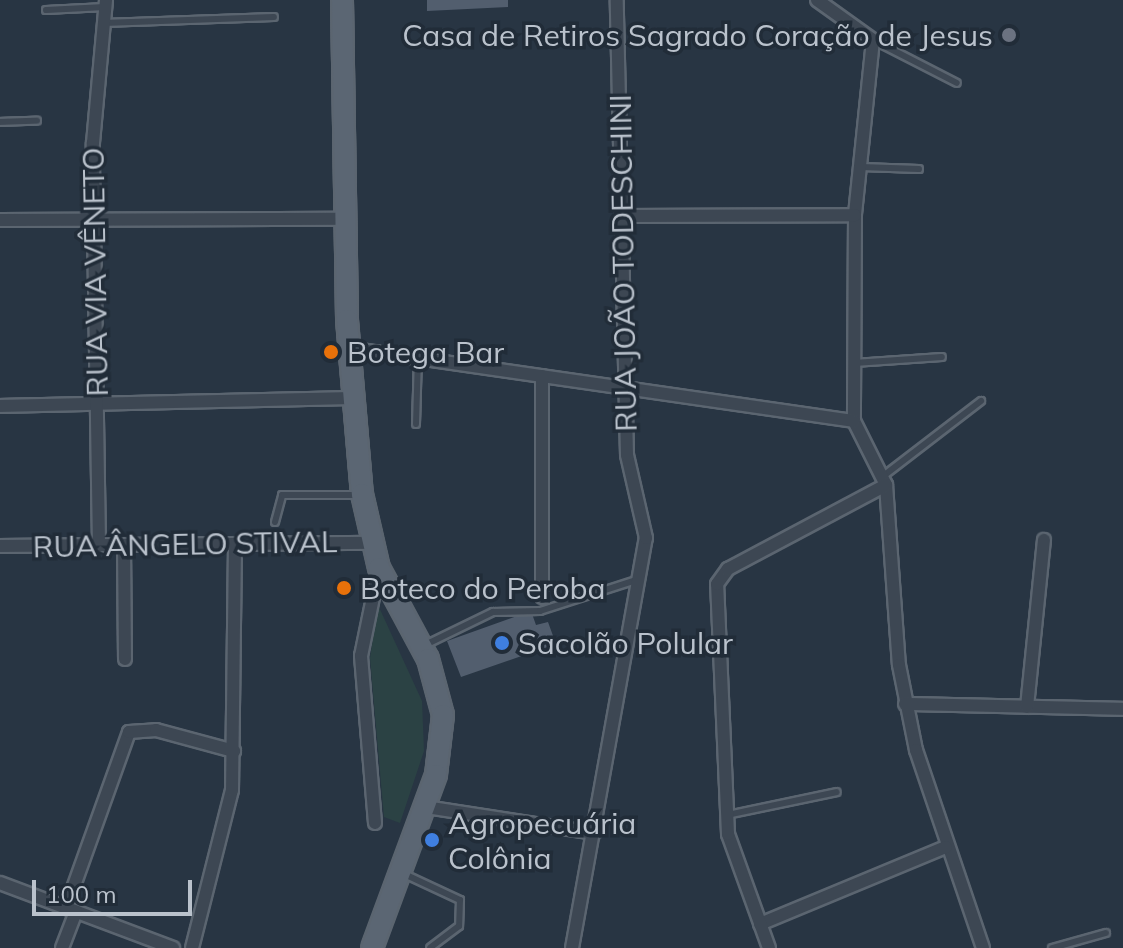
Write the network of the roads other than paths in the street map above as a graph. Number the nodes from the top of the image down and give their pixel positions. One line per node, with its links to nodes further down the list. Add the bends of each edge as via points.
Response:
1 (342, 0): 17 (main road)
2 (355, 0): 20 (main road)
3 (617, 0): 16 (street, RUA JOÃO TODESCHINI)
4 (817, 0): 9 (street)
5 (105, 4): 6 (lane); 8 (street, RUA VIA VÊNETO)
6 (46, 10)
7 (274, 17): 8 (lane)
8 (103, 23): 19 (street, RUA VIA VÊNETO)
9 (873, 40): 10 (lane); 13 (street)
10 (957, 83)
11 (37, 121): 12 (lane)
12 (0, 122)
13 (861, 167): 14 (lane); 15 (street)
14 (919, 169)
15 (855, 215): 16 (street); 23 (street)
16 (622, 216): 25 (street, RUA JOÃO TODESCHINI)
17 (345, 219): 19 (street); 26 (main road)
18 (0, 220): 19 (street)
19 (94, 220): 28 (street, RUA VIA VÊNETO)
20 (361, 350): 22 (street); 26 (main road)
21 (942, 357): 23 (lane)
22 (418, 358): 24 (street); 31 (lane)
23 (854, 363): 30 (street)
24 (542, 376): 25 (street); 43 (street)
25 (626, 388): 30 (street); 42 (street, RUA JOÃO TODESCHINI, via 628,464 645,523)
26 (357, 398): 28 (street); 33 (main road)
27 (981, 401): 32 (lane)
28 (97, 403): 29 (street); 38 (street, RUA VIA VÊNETO)
29 (0, 406)
30 (854, 421): 32 (street)
31 (416, 424)
32 (884, 481): 47 (street); 53 (street, via 719,578)
33 (362, 494): 34 (lane, via 282,495); 36 (main road)
34 (275, 522)
35 (1044, 540): 48 (street)
36 (371, 543): 37 (street, RUA ÂNGELO STIVAL); 41 (main road)
37 (235, 544): 39 (street, RUA ÂNGELO STIVAL); 50 (street)
38 (99, 545): 39 (street, RUA ÂNGELO STIVAL); 40 (street, RUA ÂNGELO STIVAL)
39 (124, 545): 46 (street)
40 (0, 546)
41 (379, 568): 45 (main road); 54 (street, via 361,656)
42 (643, 578): 44 (lane); 55 (street, RUA JOÃO TODESCHINI)
43 (542, 597): 44 (lane)
44 (540, 611): 45 (lane, via 493,612)
45 (421, 646): 52 (main road, via 439,688 443,728)
46 (125, 659)
47 (905, 704): 48 (street); 56 (street)
48 (1027, 707): 49 (street)
49 (1123, 709)
50 (234, 751): 59 (street, via 156,730 129,732); 64 (street, via 224,837)
51 (837, 792): 53 (lane)
52 (426, 807): 55 (street); 57 (main road)
53 (727, 815): 60 (street, via 734,860)
54 (375, 823)
55 (594, 833): 67 (street, RUA JOÃO TODESCHINI)
56 (946, 847): 60 (street); 69 (street)
57 (399, 872): 65 (main road); 66 (lane, via 460,900 459,926)
58 (0, 883): 59 (street)
59 (71, 910): 62 (street); 63 (street)
60 (760, 924): 68 (street)
61 (1106, 933): 70 (lane)
62 (62, 948)
63 (173, 948)
64 (192, 948)
65 (372, 948)
66 (430, 948)
67 (572, 948)
68 (769, 948)
69 (983, 948)
70 (1052, 948)

